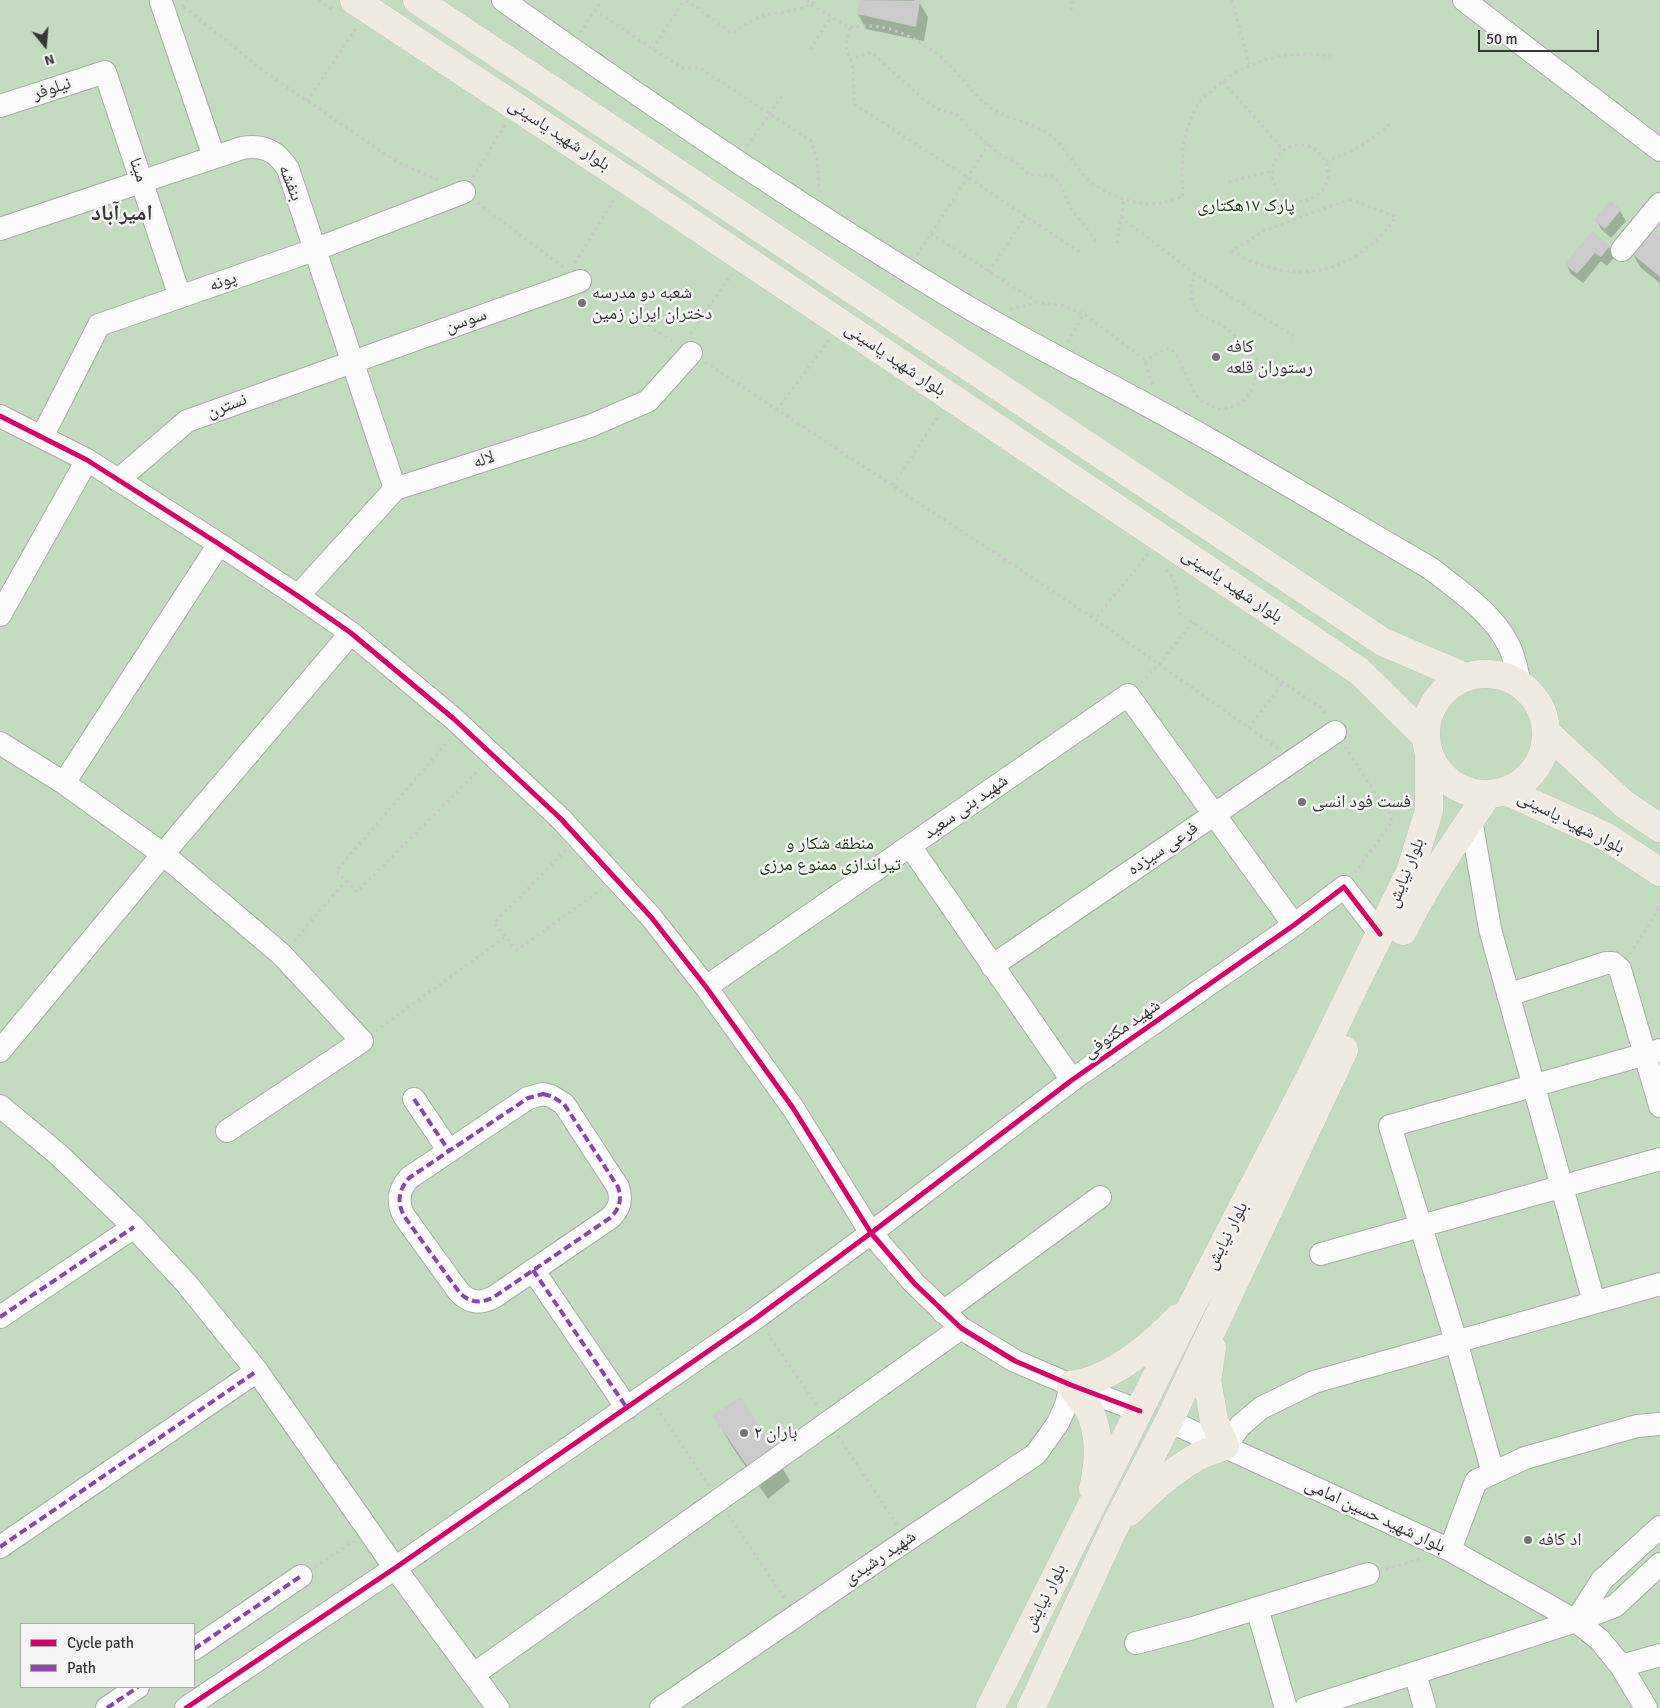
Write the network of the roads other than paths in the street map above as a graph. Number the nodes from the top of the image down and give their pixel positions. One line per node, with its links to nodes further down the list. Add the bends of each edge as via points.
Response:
1 (418, 0): 29 (main road, بلوار شهید یاسینی, via 1384,642)
2 (503, 0): 30 (street, via 570,48 907,270 1430,568 1498,627 1510,647)
3 (1464, 0): 8 (street)
4 (170, 3): 9 (street)
5 (361, 5): 34 (main road, بلوار شهید یاسینی, via 1359,671)
6 (105, 72): 7 (street, نیلوفر); 10 (street, مینا)
7 (0, 106)
8 (1660, 150)
9 (214, 157): 10 (street, بنفشه); 14 (street, بنفشه, via 253,146 274,152 288,170)
10 (142, 181): 13 (street, بنفشه); 17 (street, مینا)
11 (464, 192): 14 (street, پونه)
12 (1660, 204): 15 (street)
13 (0, 229)
14 (314, 250): 17 (street, پونه); 19 (street, بنفشه)
15 (1622, 250)
16 (575, 277): 19 (street, سوسن)
17 (180, 297): 21 (street, پونه, via 99,325)
18 (686, 350): 24 (street, لاله, via 676,372 648,401 590,426)
19 (352, 361): 23 (street, نسترن, via 187,421); 24 (street, بنفشه)
20 (0, 416): 21 (street)
21 (42, 437): 22 (street)
22 (87, 460): 23 (street); 27 (street)
23 (118, 480): 25 (street)
24 (395, 489): 26 (street, لاله)
25 (219, 544): 26 (street); 35 (street)
26 (298, 596): 28 (street)
27 (0, 616)
28 (351, 633): 41 (street); 46 (street, via 462,726 560,818 651,917)
29 (1465, 677): 30 (main road, via 1484,673 1503,676); 34 (main road, via 1448,686 1435,700 1427,717)
30 (1520, 684): 32 (main road, via 1534,696 1543,713)
31 (1335, 732): 37 (street, فرعی سیزده)
32 (1546, 732): 36 (main road, via 1544,750 1536,768 1523,782); 39 (main road, via 1624,804)
33 (0, 743): 35 (street)
34 (1427, 745): 36 (main road, via 1438,771 1452,784 1469,792); 44 (main road, بلوار نیایش, via 1429,811 1410,872)
35 (64, 783): 41 (street)
36 (1497, 792): 38 (main road, بلوار نیایش); 42 (main road, بلوار شهید یاسینی, via 1605,836)
37 (1213, 814): 40 (street, شهید بنی سعید, via 1128,695); 43 (street); 45 (street, فرعی سیزده)
38 (1471, 819): 47 (street, via 1490,929); 48 (main road, بلوار نیایش, via 1419,897)
39 (1660, 828)
40 (910, 846): 45 (street); 46 (street, شهید بنی سعید)
41 (163, 854): 49 (street); 57 (street, via 281,954 362,1041)
42 (1660, 872)
43 (1294, 924): 44 (street, شهید مکتوفی, via 1344,887); 52 (street, شهید مکتوفی)
44 (1380, 934): 48 (main road, بلوار نیایش)
45 (992, 966): 52 (street)
46 (706, 987): 64 (street, via 793,1108)
47 (1508, 995): 50 (street, via 1613,963 1620,969); 53 (street)
48 (1340, 1038): 51 (main road, بلوار نیایش)
49 (0, 1051)
50 (1653, 1052): 53 (street); 56 (street)
51 (1320, 1078): 68 (main road, بلوار نیایش); 71 (main road, بلوار نیایش)
52 (1072, 1080): 64 (street, شهید مکتوفی)
53 (1534, 1085): 60 (street); 62 (street, via 1390,1126)
54 (414, 1099): 58 (street)
55 (0, 1106): 63 (street, via 59,1154)
56 (1660, 1106)
57 (227, 1131)
58 (449, 1151): 66 (street, via 409,1178 404,1185 399,1201 404,1216 459,1292 471,1301 487,1301); 66 (street, via 528,1098 551,1096 564,1104 618,1187 621,1200 610,1218)
59 (1660, 1158): 60 (street)
60 (1562, 1186): 62 (street); 69 (street)
61 (1100, 1197): 70 (street)
62 (1421, 1226): 65 (street); 74 (street)
63 (134, 1227): 72 (street); 75 (street, via 186,1283)
64 (871, 1233): 70 (street); 77 (street, شهید مکتوفی)
65 (1322, 1254)
66 (533, 1270): 77 (street)
67 (1660, 1284): 69 (street)
68 (1193, 1302): 76 (main road, via 1143,1351 1097,1378); 78 (main road, بلوار نیایش)
69 (1594, 1302): 74 (street)
70 (944, 1312): 73 (street)
71 (1219, 1313): 79 (main road, بلوار نیایش); 81 (main road, via 1207,1380 1214,1420)
72 (0, 1317)
73 (961, 1328): 76 (street, via 1015,1361); 99 (street)
74 (1456, 1341): 81 (street, via 1314,1382 1261,1408 1240,1426); 82 (street)
75 (257, 1371): 86 (street); 89 (street)
76 (1071, 1385): 78 (street); 83 (main road, via 1088,1408 1098,1448 1096,1477); 104 (street, شهید رشیدی, via 1058,1423 1036,1454)
77 (627, 1408): 89 (street, شهید مکتوفی)
78 (1140, 1410): 83 (main road, بلوار نیایش)
79 (1169, 1421): 81 (street, بلوار شهید حسین امامی); 85 (main road, بلوار نیایش)
80 (1660, 1424): 82 (street, via 1637,1426 1535,1456)
81 (1225, 1446): 85 (main road, via 1202,1454 1180,1468 1142,1498); 87 (street, بلوار شهید حسین امامی)
82 (1493, 1473): 87 (street, via 1476,1480)
83 (1087, 1516): 105 (main road, بلوار نیایش)
84 (1660, 1527): 93 (street, via 1602,1580)
85 (1114, 1528): 106 (main road, بلوار نیایش)
86 (0, 1547)
87 (1450, 1550): 93 (street, بلوار شهید حسین امامی)
88 (1660, 1564): 93 (street, via 1614,1606)
89 (395, 1568): 99 (street); 102 (street, شهید مکتوفی)
90 (1368, 1574): 92 (street)
91 (301, 1576): 95 (street)
92 (1257, 1608): 94 (street); 107 (street)
93 (1576, 1621): 97 (street, بلوار شهید حسین امامی, via 1600,1640); 98 (street)
94 (1136, 1643)
95 (195, 1648)
96 (1660, 1655): 97 (street)
97 (1621, 1666): 110 (street, بلوار شهید حسین امامی)
98 (1415, 1673): 108 (street); 109 (street)
99 (474, 1674): 103 (street)
100 (137, 1688): 101 (street)
101 (107, 1708)
102 (186, 1708)
103 (498, 1708)
104 (661, 1708)
105 (990, 1708)
106 (1031, 1708)
107 (1286, 1708)
108 (1306, 1708)
109 (1425, 1708)
110 (1646, 1708)

